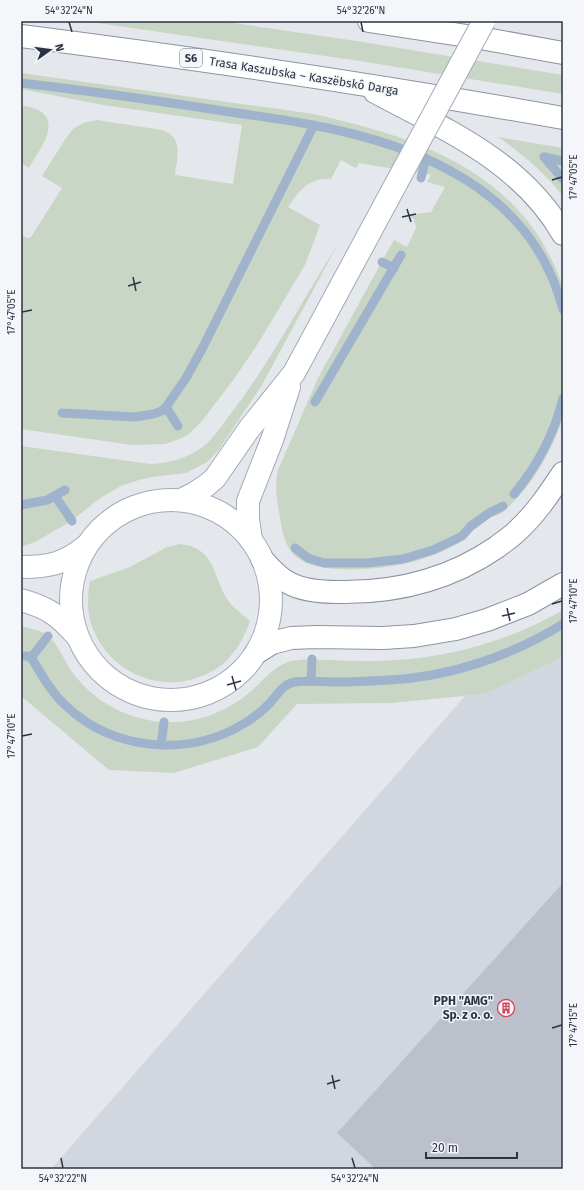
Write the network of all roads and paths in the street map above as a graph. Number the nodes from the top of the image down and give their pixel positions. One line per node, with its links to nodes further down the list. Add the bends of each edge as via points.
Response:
1 (369, 21): 4 (main road)
2 (484, 21): 8 (main road, bridge)
3 (21, 36): 5 (main road, Trasa Kaszubska – Kaszëbskô Darga / S6)
4 (563, 53)
5 (360, 84): 6 (main road, Trasa Kaszubska – Kaszëbskô Darga / S6); 7 (main road, via 499,162 529,188 554,218)
6 (563, 118)
7 (563, 234)
8 (294, 373): 10 (main road, via 249,429 215,478 195,494); 11 (main road, via 248,501)
9 (563, 473): 13 (main road, via 542,504 516,533 482,557 441,577 395,589 327,592 290,584 274,573)
10 (181, 500): 11 (main road, via 200,504 218,512 236,524); 12 (main road, via 142,503 123,511 107,522)
11 (251, 540): 13 (main road)
12 (86, 546): 14 (main road, via 73,557 56,564); 17 (main road, via 74,574 70,595 71,616)
13 (262, 558): 18 (main road, via 269,579 271,601 268,623)
14 (21, 567)
15 (563, 584): 18 (main road, via 528,604 456,629 383,638 291,638 272,643)
16 (21, 600): 17 (main road, via 52,612)
17 (77, 636): 18 (main road, via 87,655 116,685 135,694 156,699 198,697 217,690 234,678)
18 (256, 653)

